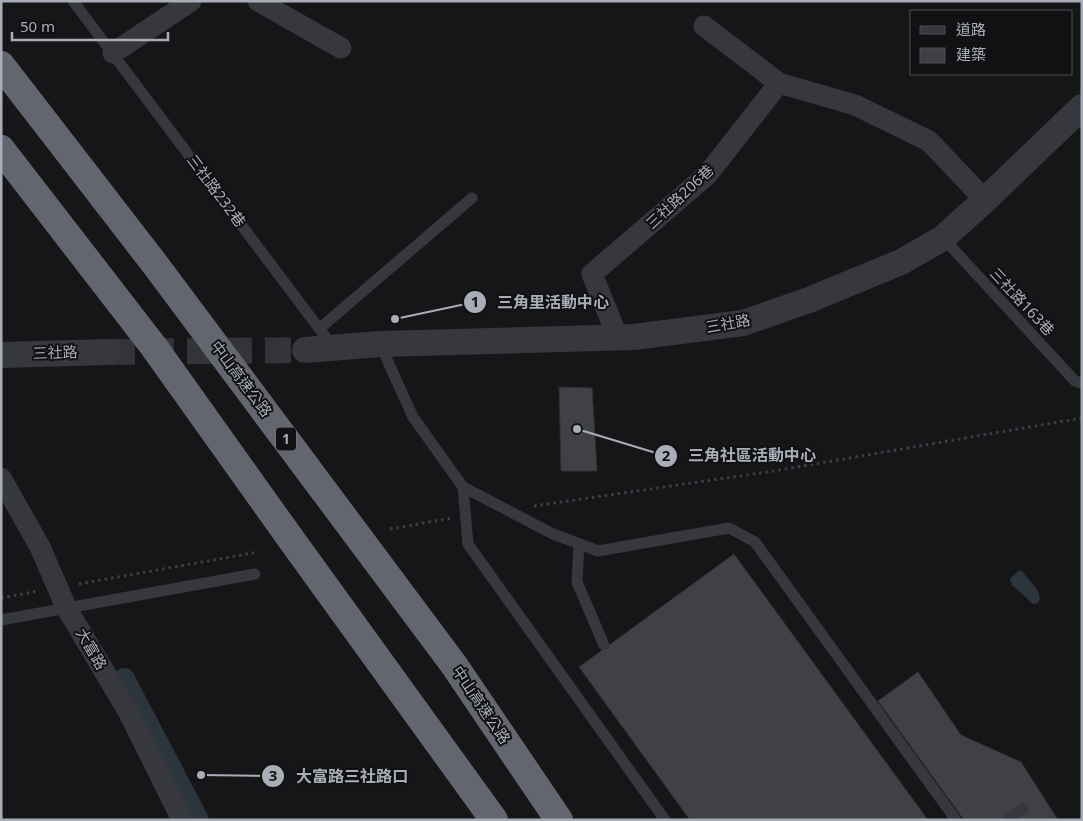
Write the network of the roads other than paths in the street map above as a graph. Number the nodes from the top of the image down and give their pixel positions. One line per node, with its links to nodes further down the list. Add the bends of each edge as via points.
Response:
1 (73, 1): 6 (lane, 三社路232巷)
2 (191, 1): 6 (street)
3 (258, 1): 5 (street)
4 (704, 26): 8 (street)
5 (341, 48)
6 (113, 53): 15 (lane, 三社路232巷)
7 (1, 66): 30 (highway, 中山高速公路 / 1, via 154,263 454,665)
8 (779, 83): 12 (street, via 855,105 929,142); 14 (street, 三社路206巷, via 707,175 592,274)
9 (1082, 107): 12 (street, 三社路)
10 (1, 148): 29 (highway, via 154,348)
11 (472, 198): 15 (lane)
12 (985, 200): 13 (street, 三社路)
13 (943, 238): 14 (street, 三社路, via 900,262 743,323); 19 (lane, 三社路163巷, via 1075,381)
14 (618, 338): 16 (street, 三社路)
15 (320, 342): 16 (street, 三社路)
16 (380, 344): 21 (lane, via 413,417)
17 (109, 352): 18 (street, 三社路)
18 (1, 355)
19 (1081, 383)
20 (1, 478): 24 (street, 大富路, via 40,548)
21 (462, 487): 22 (lane); 31 (lane, via 468,544)
22 (579, 544): 26 (lane, via 577,582); 32 (lane, via 598,551 729,528 755,542)
23 (255, 574): 24 (lane)
24 (66, 607): 25 (lane); 28 (street, 大富路, via 129,713)
25 (1, 620)
26 (604, 645)
27 (1023, 808): 33 (lane)
28 (182, 820)
29 (494, 820)
30 (559, 820)
31 (665, 820)
32 (956, 820)
33 (1007, 820)

